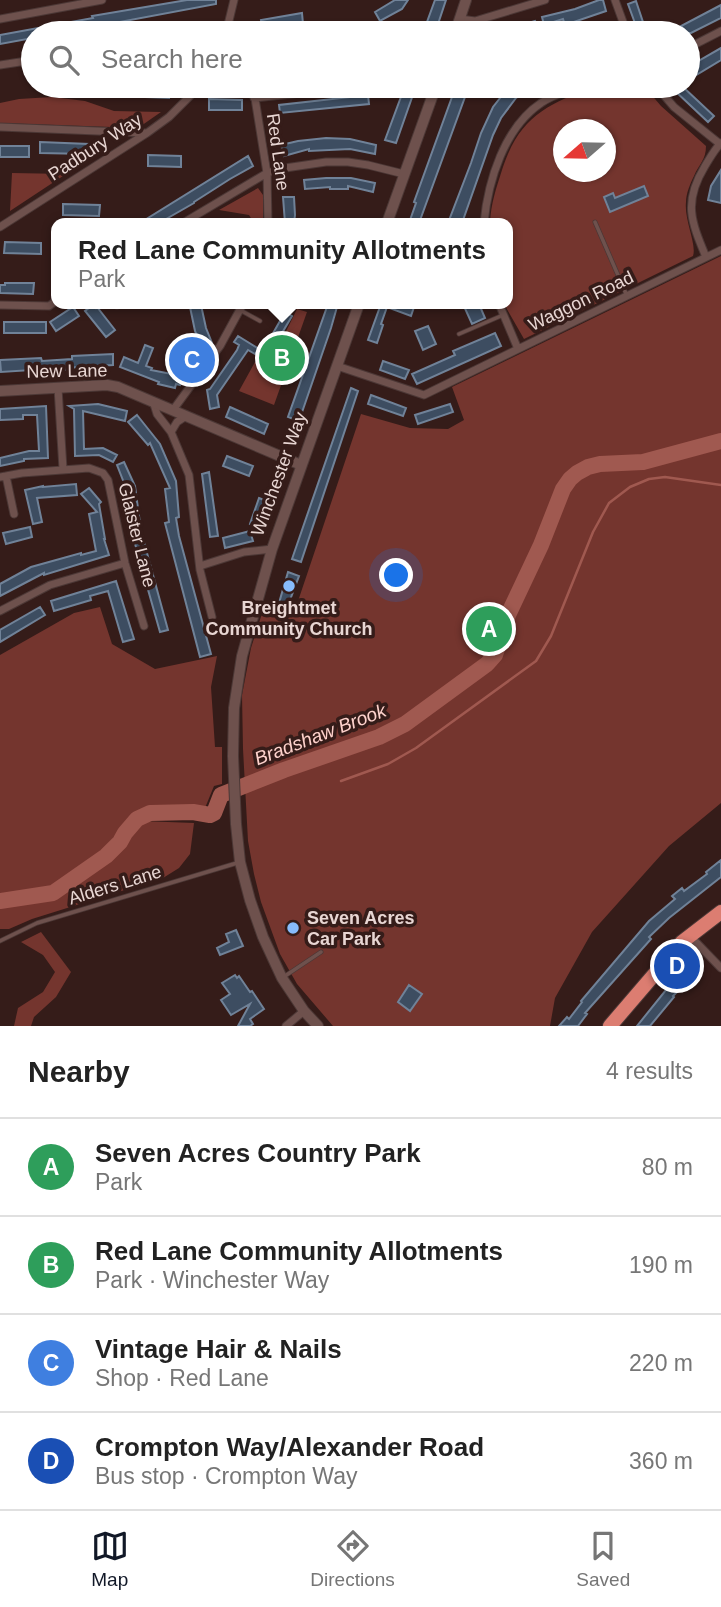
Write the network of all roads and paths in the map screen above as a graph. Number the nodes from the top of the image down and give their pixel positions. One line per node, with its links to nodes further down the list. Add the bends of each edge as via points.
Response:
1 (102, 0): 6 (street)
2 (234, 0): 8 (street)
3 (467, 0): 7 (street)
4 (545, 0): 7 (street, via 475,21)
5 (615, 0): 9 (street)
6 (0, 19)
7 (460, 19)
8 (229, 21)
9 (623, 21)
10 (721, 31): 11 (street)
11 (700, 42)
12 (21, 62): 13 (street)
13 (0, 65)
14 (188, 98): 20 (street, Padbury Way)
15 (254, 98): 22 (street, Red Lane)
16 (432, 98): 23 (street)
17 (551, 98): 27 (street, via 513,132 501,157)
18 (666, 98): 21 (street)
19 (0, 127): 20 (street)
20 (147, 133): 29 (street, Padbury Way)
21 (720, 144): 31 (street, via 693,190 691,209)
22 (267, 173): 23 (street, via 304,164 348,162); 24 (street); 25 (street, Red Lane)
23 (404, 174): 26 (street)
24 (191, 218)
25 (268, 218)
26 (389, 218)
27 (485, 218)
28 (595, 222): 32 (lane)
29 (0, 227)
30 (721, 250): 31 (street, Waggon Road)
31 (706, 257): 32 (street, Waggon Road)
32 (627, 296): 42 (street, Waggon Road)
33 (0, 305): 34 (street)
34 (51, 305)
35 (241, 309): 47 (street)
36 (245, 309): 40 (lane)
37 (357, 309): 43 (street, Winchester Way)
38 (501, 309): 39 (street)
39 (503, 315): 41 (lane); 42 (street)
40 (260, 321)
41 (459, 334)
42 (518, 349): 43 (street, Waggon Road, via 424,395)
43 (337, 366): 50 (street, Winchester Way)
44 (58, 388): 45 (street, New Lane); 46 (street, New Lane, via 107,385); 51 (street)
45 (0, 391)
46 (153, 401): 47 (street, New Lane); 49 (street)
47 (173, 410): 48 (street, New Lane)
48 (186, 416): 49 (street); 50 (street, New Lane)
49 (171, 432): 56 (street, via 189,475)
50 (301, 464): 54 (street, Winchester Way)
51 (63, 468): 52 (street, Glaister Lane); 55 (street, Glaister Lane, via 89,468 108,480)
52 (3, 477): 53 (street)
53 (14, 514)
54 (272, 549): 56 (street, Winchester Way, via 244,552); 60 (street, via 242,656 234,708)
55 (125, 563): 57 (street, via 50,585); 59 (street, Glaister Lane)
56 (200, 566): 58 (street)
57 (0, 611)
58 (212, 617)
59 (144, 626)
60 (240, 862): 63 (lane, Alders Lane, via 37,923); 66 (street, via 263,937)
61 (721, 912): 62 (highway)
62 (690, 936): 65 (street); 70 (highway)
63 (0, 941)
64 (321, 952): 66 (lane)
65 (721, 968)
66 (282, 978): 67 (street)
67 (304, 1011): 68 (street); 69 (street)
68 (286, 1026)
69 (318, 1026)
70 (610, 1026)

